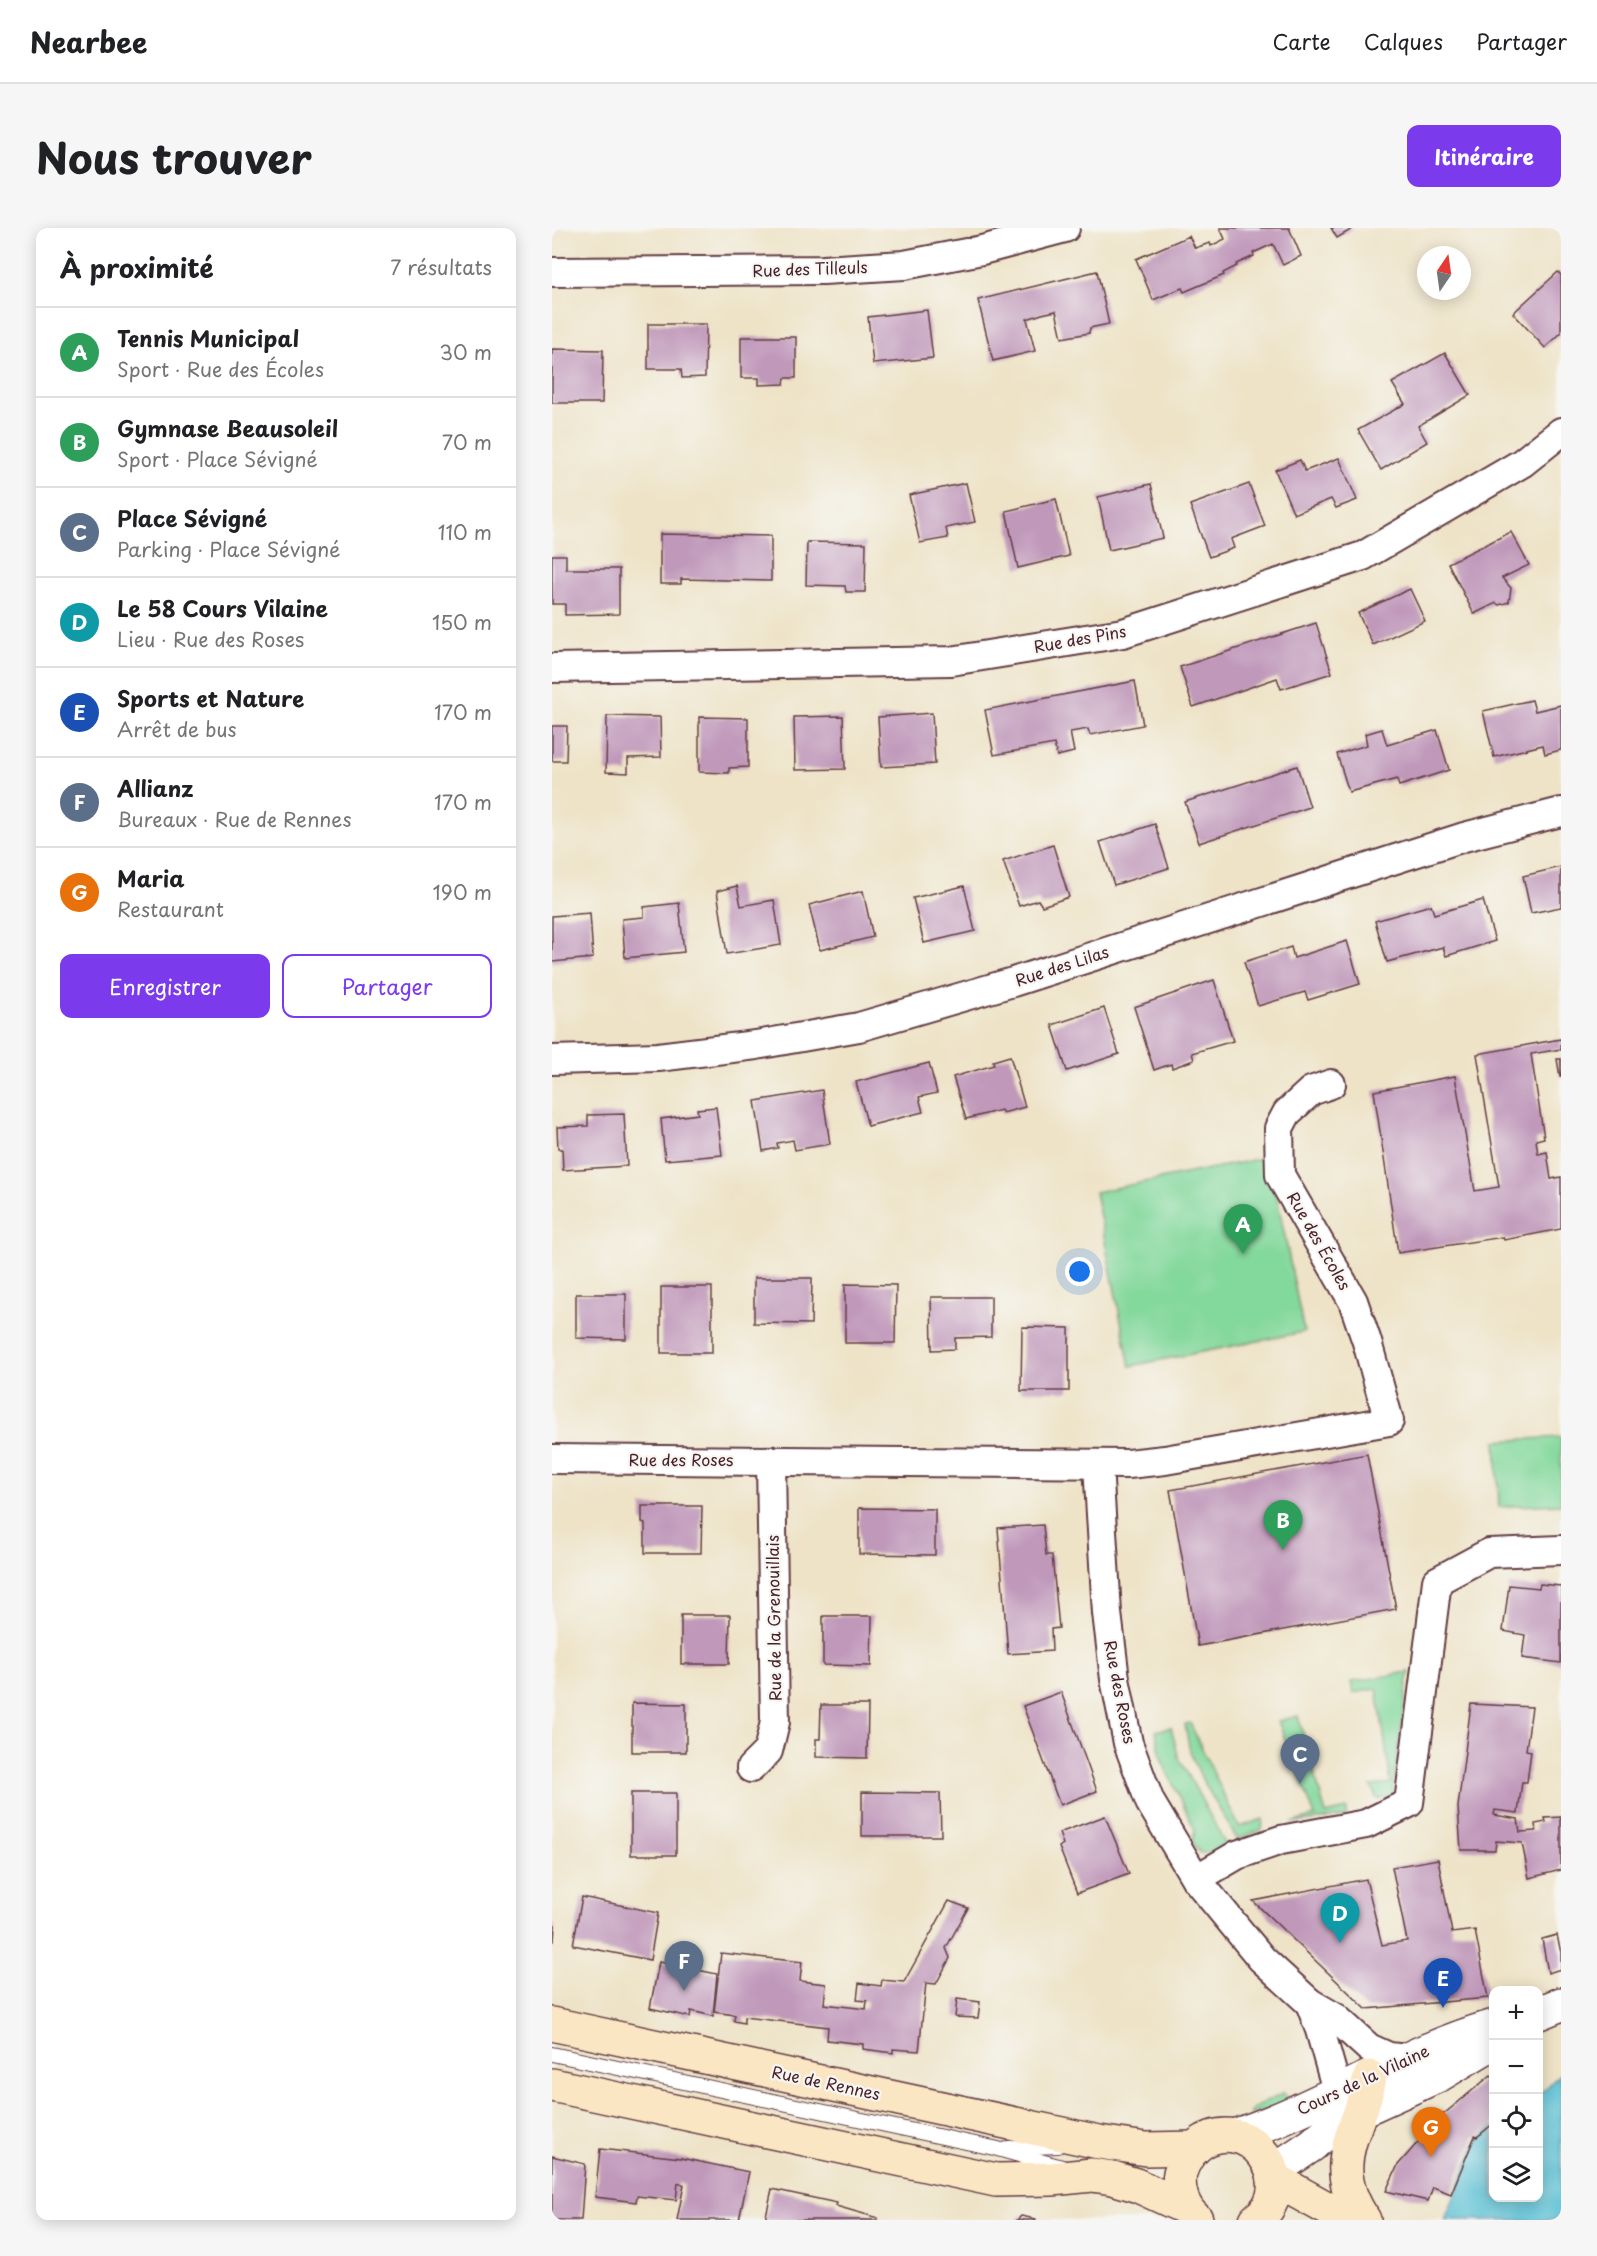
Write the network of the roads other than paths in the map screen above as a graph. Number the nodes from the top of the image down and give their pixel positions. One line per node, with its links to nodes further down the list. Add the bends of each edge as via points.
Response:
1 (1065, 228): 2 (street, Rue des Tilleuls, via 904,265 823,270)
2 (552, 272)
3 (1561, 432): 4 (street, Rue des Pins, via 1522,463 1364,556 1123,633 951,661)
4 (552, 668)
5 (1561, 812): 6 (street, Rue des Lilas, via 1464,837 1013,982 859,1027 658,1057)
6 (552, 1060)
7 (1331, 1084): 8 (street, Rue des Écoles, via 1311,1091 1287,1113 1279,1128 1280,1175 1353,1300)
8 (1389, 1421): 11 (street, Rue des Roses, via 1206,1454)
9 (552, 1459): 10 (street, Rue des Roses)
10 (771, 1461): 11 (street, Rue des Roses); 13 (street, Rue de la Grenouillais, via 775,1722 768,1751)
11 (1098, 1465): 14 (street, Rue des Roses, via 1107,1613 1128,1743 1150,1802)
12 (1561, 1550): 14 (street, via 1489,1553 1437,1581 1409,1803 1366,1824 1281,1840 1237,1855)
13 (751, 1768)
14 (1196, 1879): 15 (street, Rue des Roses, via 1262,1959)
15 (1310, 2003): 20 (street, Rue des Roses, via 1336,2018); 22 (street, Rue des Roses)
16 (552, 2024): 24 (main road, Rue de Rennes)
17 (1489, 2028): 20 (street, Cours de la Vilaine, via 1406,2059)
18 (1489, 2045): 22 (street, Cours de la Vilaine, via 1439,2075)
19 (552, 2054): 25 (lane, Rue de Rennes)
20 (1369, 2063): 22 (main road)
21 (552, 2085): 27 (main road, Rue de Rennes, via 996,2180)
22 (1350, 2102): 23 (street, Cours de la Vilaine); 28 (street, Cours de la Vilaine, via 1329,2130); 32 (main road, via 1352,2131 1346,2176)
23 (1234, 2136): 26 (main road, via 1213,2137); 28 (main road, via 1265,2155)
24 (1099, 2142): 25 (lane, Rue de Rennes); 26 (main road, Rue de Rennes, via 1146,2149)
25 (994, 2148): 27 (lane, Rue de Rennes)
26 (1195, 2148): 29 (main road, via 1180,2171 1180,2190)
27 (1092, 2175): 29 (main road, Rue de Rennes, via 1136,2185)
28 (1273, 2175): 30 (main road, via 1272,2195); 31 (main road)
29 (1192, 2214)
30 (1263, 2219)
31 (1348, 2220)
32 (1364, 2220)

